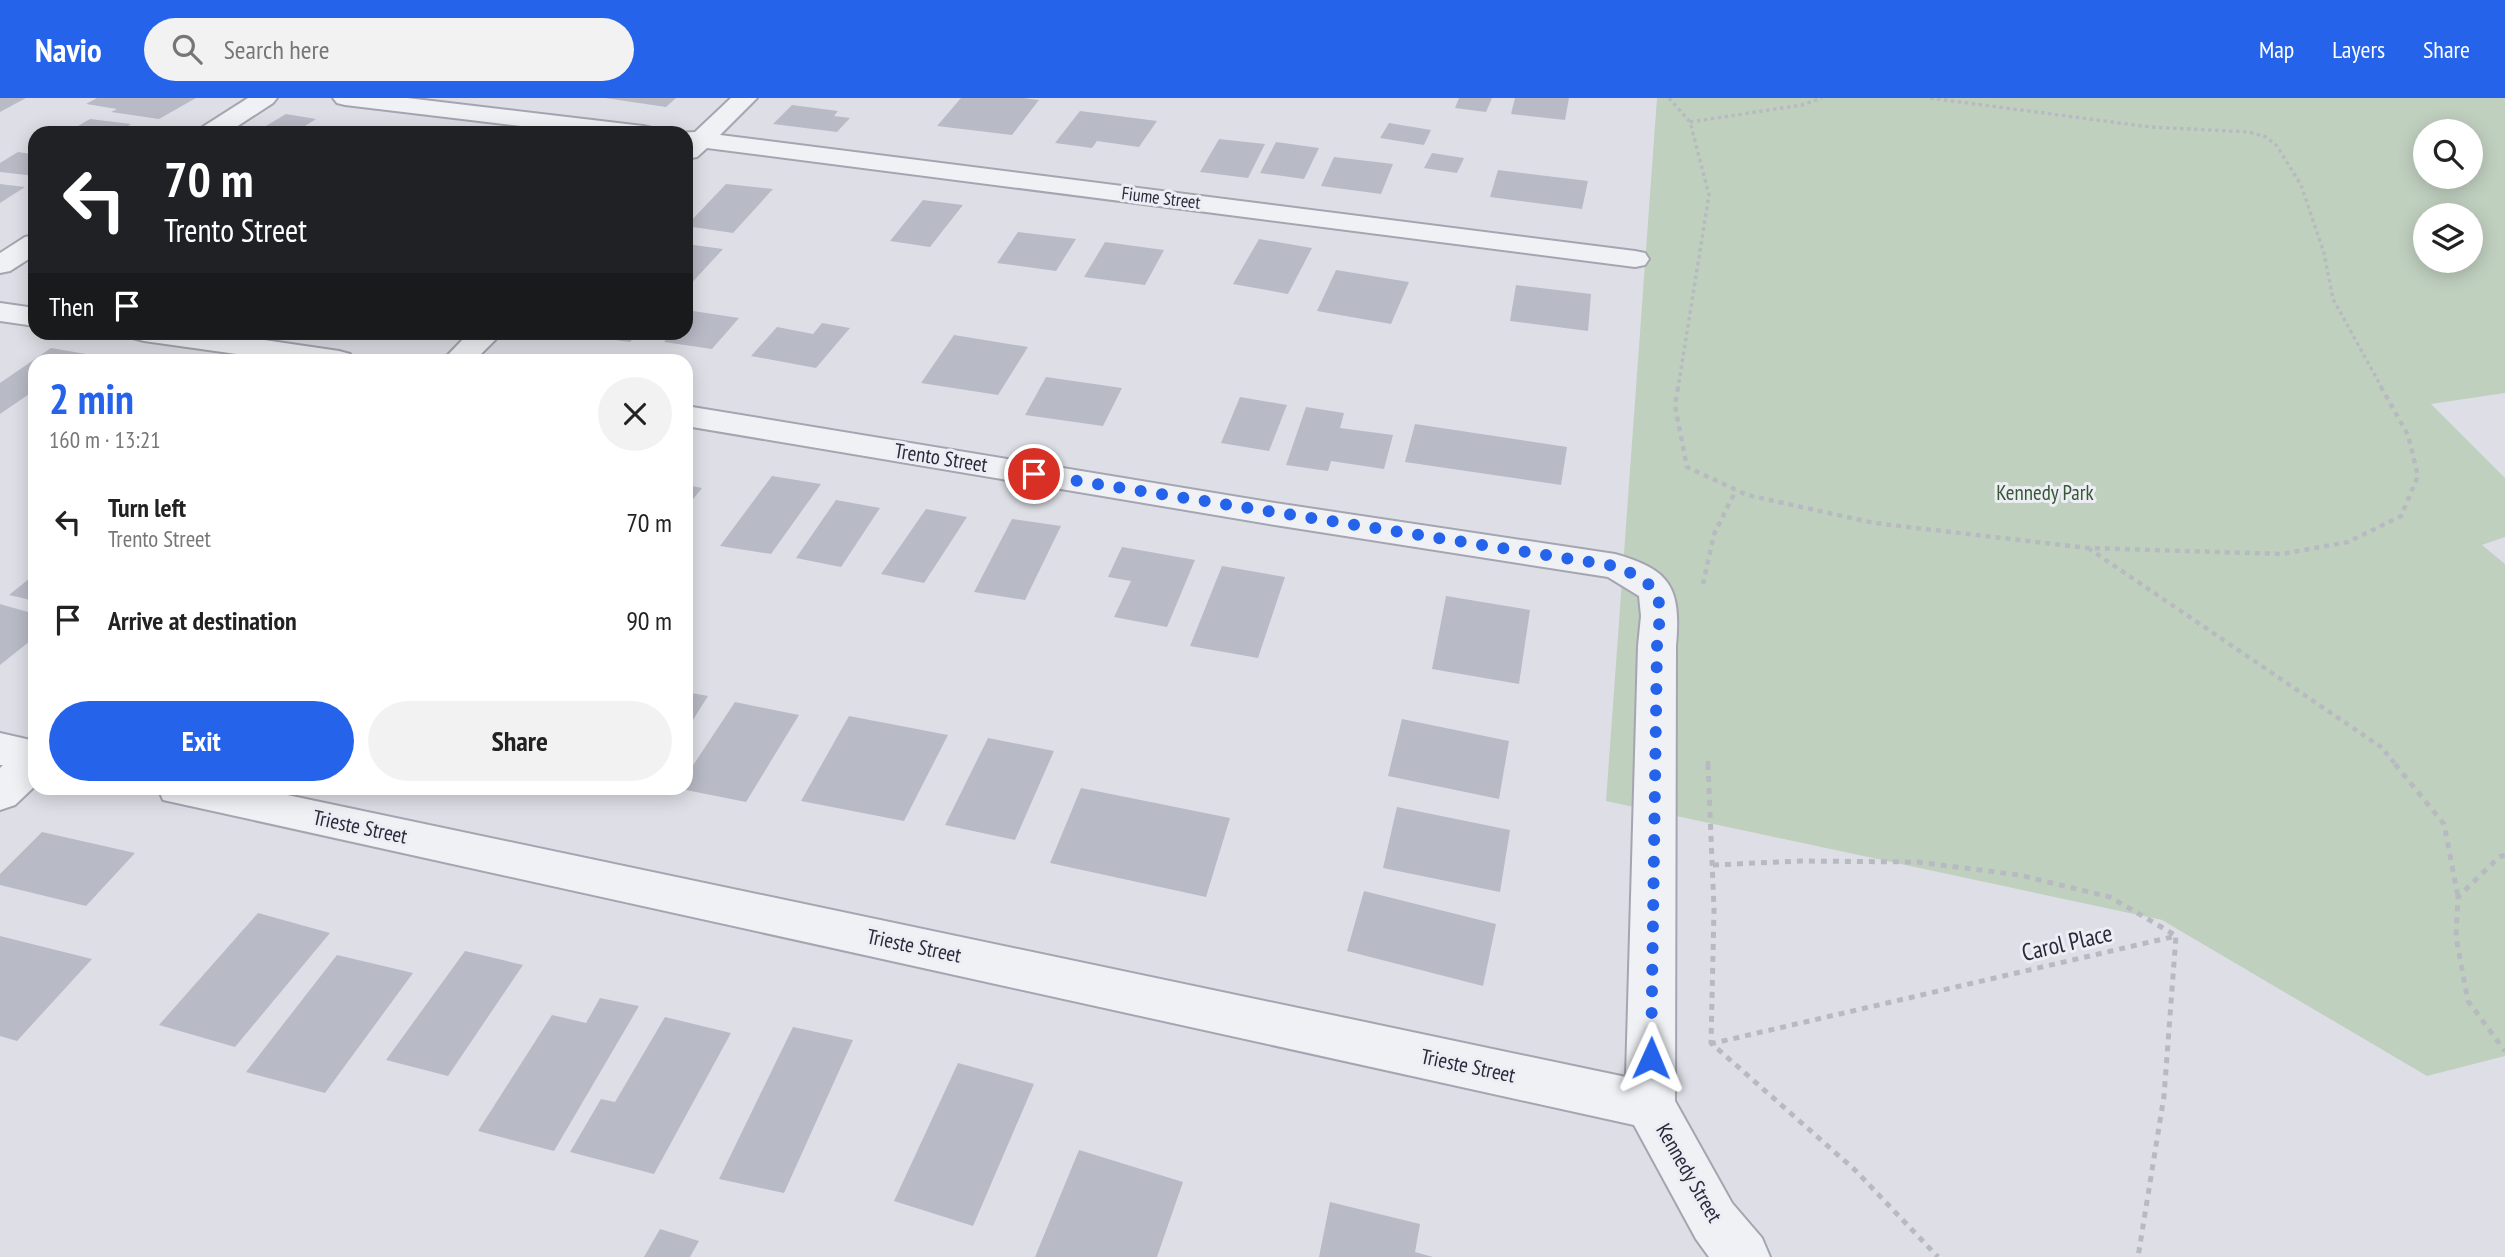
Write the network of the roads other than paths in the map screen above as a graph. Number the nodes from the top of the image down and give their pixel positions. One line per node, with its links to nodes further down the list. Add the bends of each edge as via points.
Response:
1 (265, 98): 4 (street)
2 (345, 98): 5 (street)
3 (745, 98): 6 (street)
4 (221, 126)
5 (583, 126)
6 (693, 142)
7 (693, 144): 9 (street, Fiume Street)
8 (28, 247): 10 (street)
9 (1635, 259)
10 (0, 265)
11 (0, 312): 12 (street)
12 (28, 316)
13 (200, 340): 15 (street)
14 (479, 340): 16 (street)
15 (297, 354)
16 (464, 354)
17 (693, 417): 18 (street, Trento Street, via 1615,566)
18 (1648, 584): 24 (street, Kennedy Street, via 1661,604)
19 (0, 749): 20 (street)
20 (28, 757)
21 (28, 766): 22 (street)
22 (0, 793)
23 (211, 795): 24 (street, Trieste Street)
24 (1650, 1105): 25 (street, Kennedy Street, via 1714,1221)
25 (1744, 1257)

